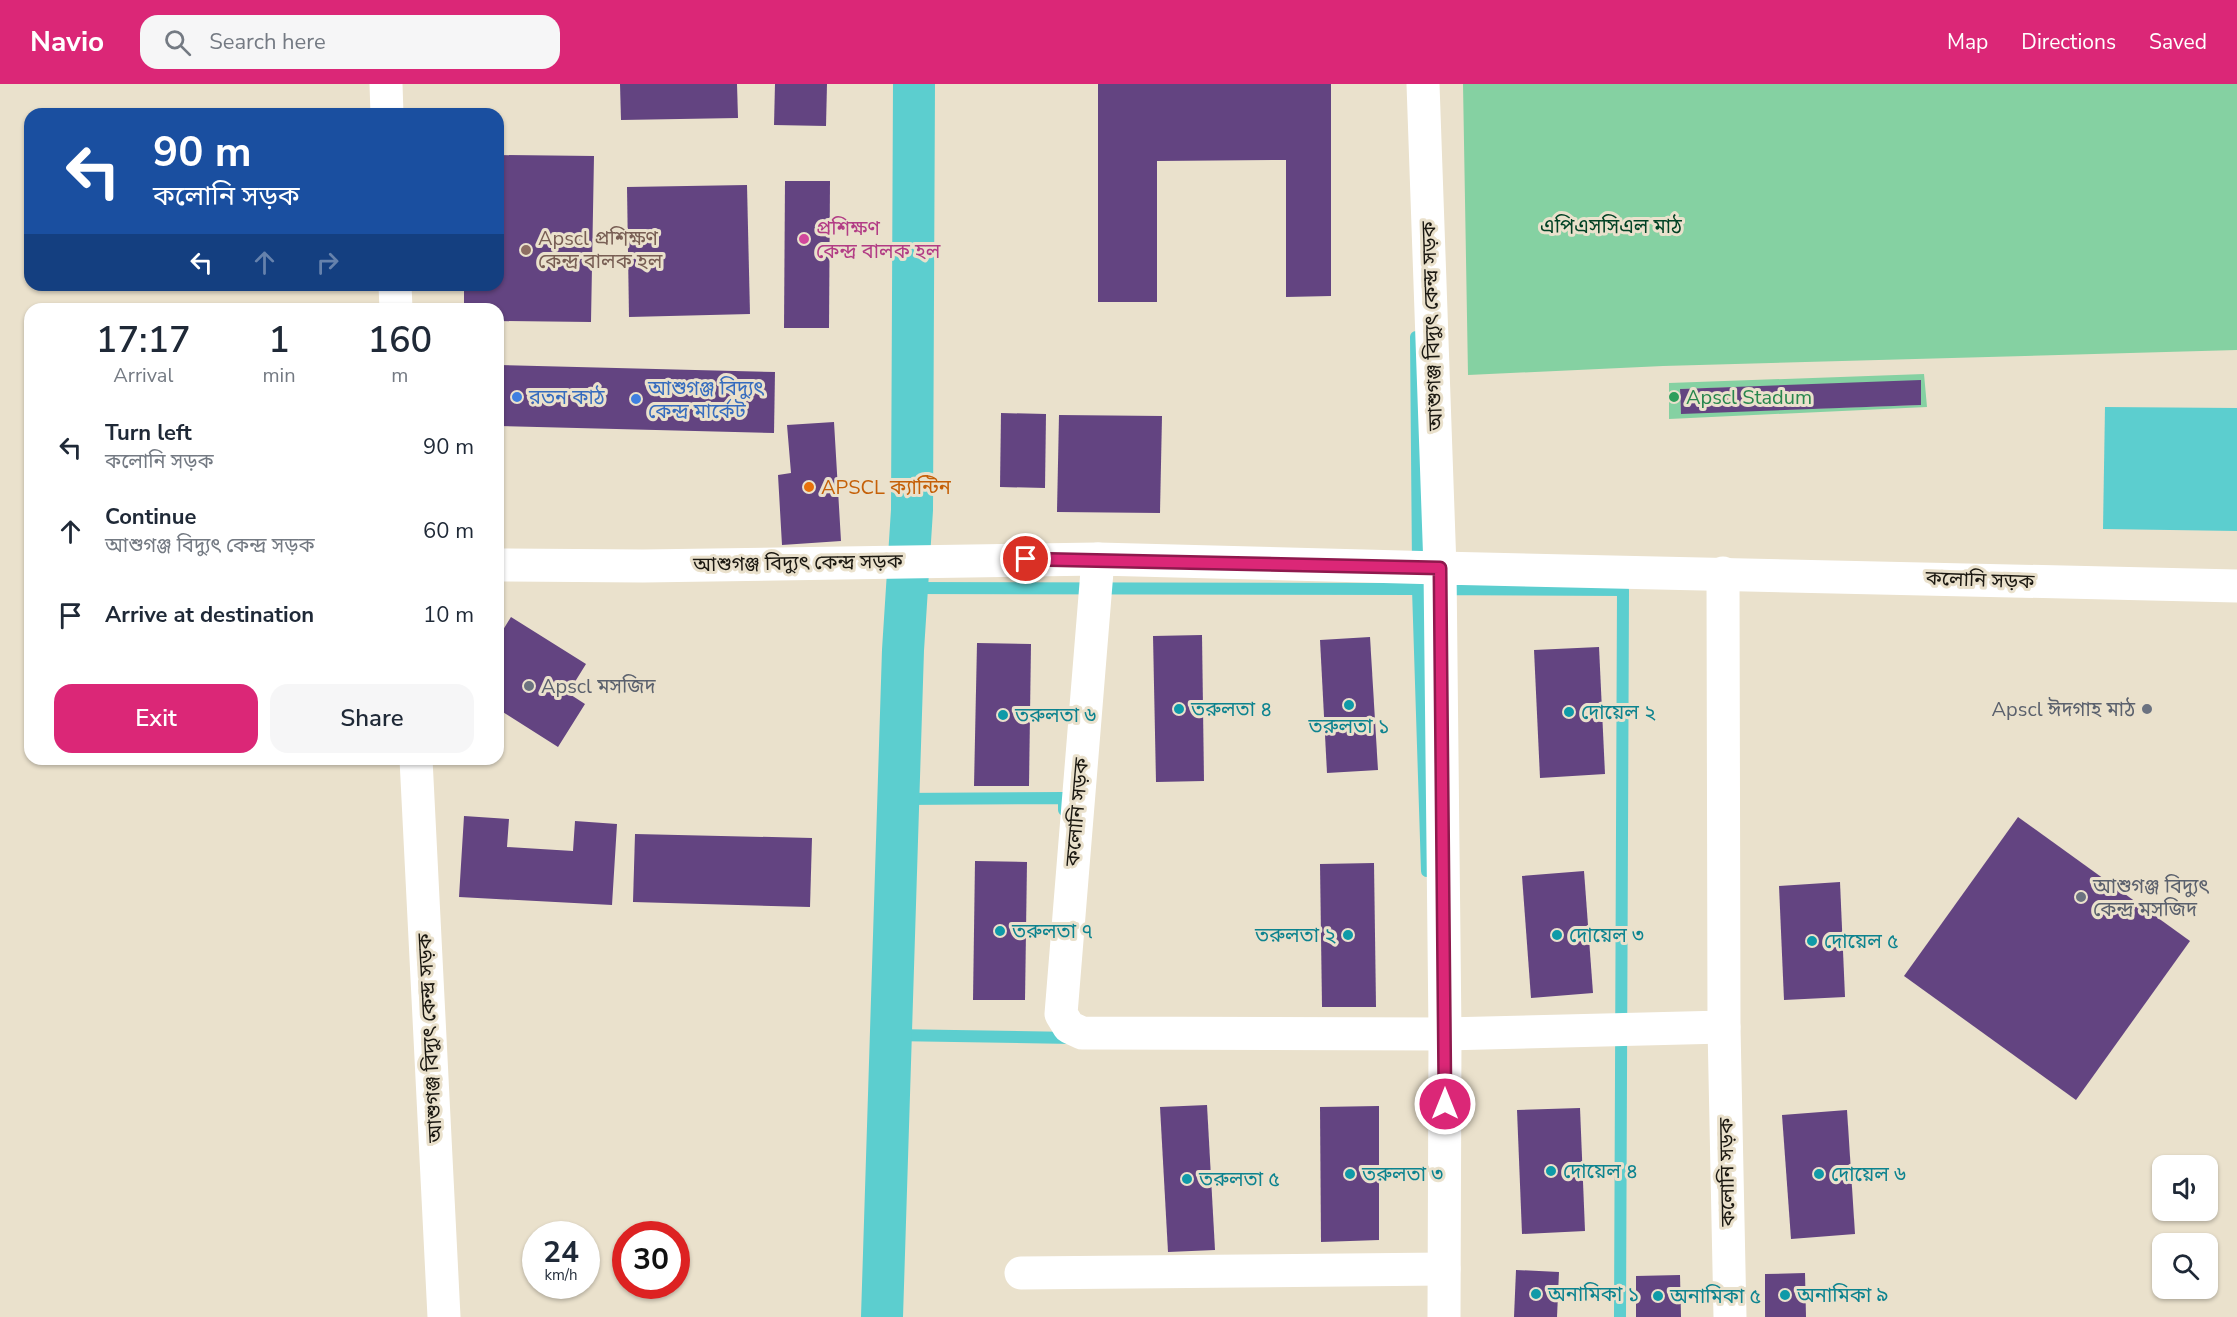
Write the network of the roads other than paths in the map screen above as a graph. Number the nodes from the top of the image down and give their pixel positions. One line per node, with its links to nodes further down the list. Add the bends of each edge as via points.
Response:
1 (386, 84): 3 (street)
2 (1423, 84): 6 (street, আশুগঞ্জ বিদ্যুৎ কেন্দ্র সড়ক)
3 (387, 108)
4 (1098, 560): 5 (street, আশুগঞ্জ বিদ্যুৎ কেন্দ্র সড়ক); 6 (street, কলোনি সড়ক); 11 (street, কলোনি সড়ক, via 1061,1014 1069,1027 1082,1033)
5 (504, 565)
6 (1440, 568): 7 (street, কলোনি সড়ক); 11 (street)
7 (1723, 573): 8 (street, কলোনি সড়ক); 10 (street, কলোনি সড়ক)
8 (2237, 586)
9 (417, 765): 14 (street, আশুগঞ্জ বিদ্যুৎ কেন্দ্র সড়ক)
10 (1724, 1027): 11 (street, কলোনি সড়ক); 16 (street, কলোনি সড়ক)
11 (1445, 1034): 12 (street)
12 (1444, 1269): 13 (street); 15 (street)
13 (1021, 1273)
14 (444, 1317)
15 (1444, 1317)
16 (1730, 1317)

